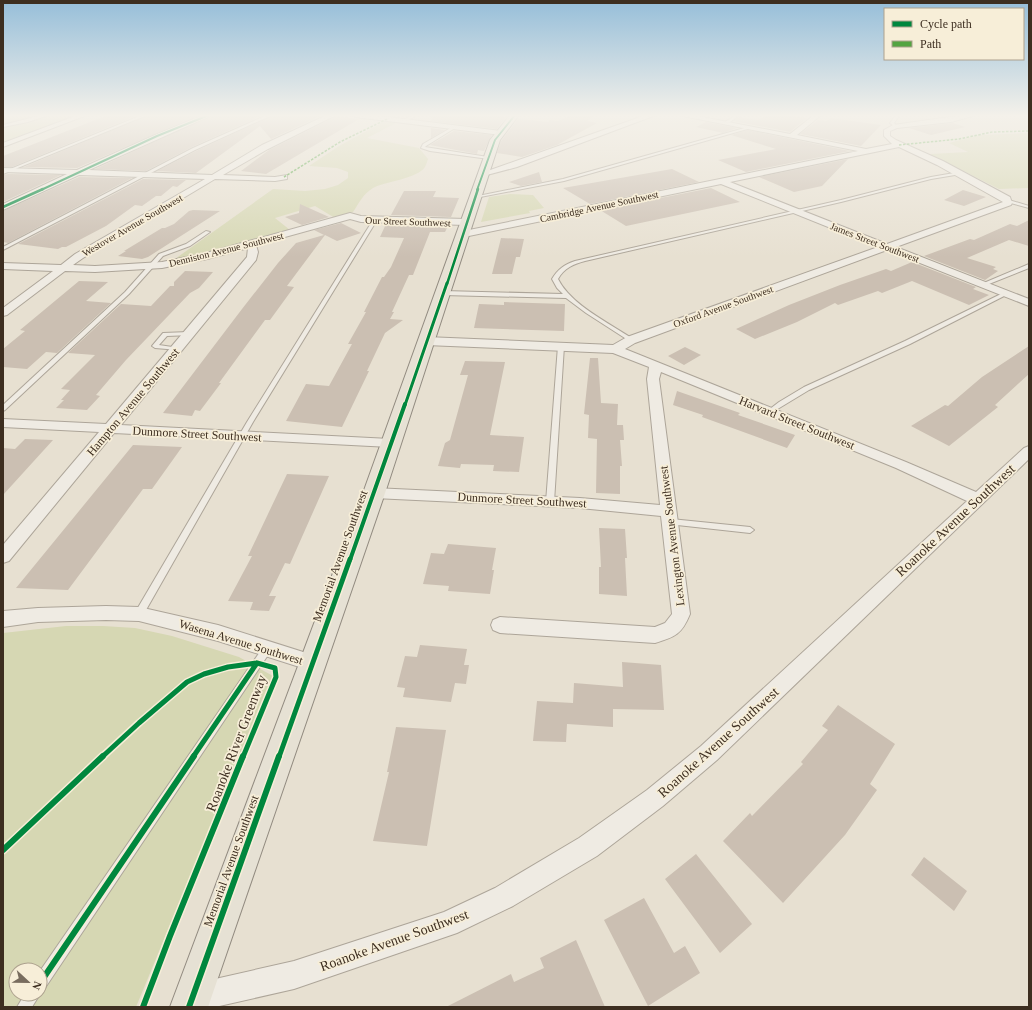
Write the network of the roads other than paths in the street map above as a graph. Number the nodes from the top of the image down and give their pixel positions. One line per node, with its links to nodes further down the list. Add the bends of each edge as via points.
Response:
1 (27, 162): 10 (lane)
2 (101, 162): 11 (street)
3 (170, 162): 14 (lane)
4 (240, 162): 15 (street, Westover Avenue Southwest)
5 (487, 162): 13 (main road, Memorial Avenue Southwest)
6 (525, 162): 13 (street)
7 (627, 162): 18 (lane, via 570,178)
8 (812, 162): 17 (street, Cambridge Avenue Southwest)
9 (938, 162): 12 (street)
10 (5, 171): 11 (street)
11 (77, 173): 14 (street); 20 (street)
12 (960, 173): 19 (street); 22 (lane)
13 (483, 174): 18 (main road, Memorial Avenue Southwest)
14 (145, 175): 15 (street); 29 (lane)
15 (214, 177): 16 (street); 33 (street, Westover Avenue Southwest)
16 (284, 177)
17 (721, 181): 22 (street, James Street Southwest); 25 (street, Cambridge Avenue Southwest)
18 (475, 197): 25 (main road, Memorial Avenue Southwest)
19 (1009, 201): 21 (lane); 28 (street, Oxford Avenue Southwest)
20 (3, 207)
21 (1029, 207)
22 (794, 211): 28 (street, James Street Southwest); 37 (lane, via 568,265 555,279)
23 (350, 216): 24 (street, Our Street Southwest); 27 (street, Denniston Avenue Southwest)
24 (375, 220): 25 (street, Our Street Southwest); 51 (lane)
25 (465, 228): 35 (main road, Memorial Avenue Southwest)
26 (208, 232): 32 (lane, via 188,245 161,255)
27 (250, 244): 32 (street, Denniston Avenue Southwest); 40 (street, Hampton Avenue Southwest, via 254,253 252,258)
28 (886, 247): 34 (street, James Street Southwest); 41 (street, Oxford Avenue Southwest)
29 (3, 249)
30 (3, 266): 33 (street, Denniston Avenue Southwest)
31 (1029, 266): 34 (lane)
32 (150, 267): 33 (street, Denniston Avenue Southwest, via 94,270); 47 (lane, via 127,293)
33 (61, 268): 39 (street, Westover Avenue Southwest)
34 (982, 285): 36 (street, James Street Southwest)
35 (443, 293): 37 (lane); 42 (main road, Memorial Avenue Southwest)
36 (1005, 294): 38 (street, James Street Southwest); 48 (lane, via 874,358 813,384)
37 (568, 296): 41 (lane)
38 (1029, 303)
39 (3, 313)
40 (189, 334): 44 (street, Hampton Avenue Southwest); 44 (lane, via 165,334 155,346)
41 (631, 340): 45 (street, Oxford Avenue Southwest)
42 (426, 341): 43 (street); 52 (main road, Memorial Avenue Southwest)
43 (561, 346): 45 (street); 56 (lane)
44 (177, 349): 50 (street, Hampton Avenue Southwest)
45 (615, 349): 46 (street, Harvard Street Southwest)
46 (656, 364): 48 (street, Harvard Street Southwest); 57 (street, Lexington Avenue Southwest, via 652,379)
47 (3, 409)
48 (769, 412): 55 (street, Harvard Street Southwest, via 901,465)
49 (3, 423): 50 (street, Dunmore Street Southwest)
50 (109, 429): 51 (street, Dunmore Street Southwest); 59 (street, Hampton Avenue Southwest)
51 (242, 436): 52 (street, Dunmore Street Southwest); 60 (lane)
52 (390, 444): 54 (main road, Memorial Avenue Southwest)
53 (1029, 450): 55 (street, Roanoke Avenue Southwest)
54 (374, 493): 56 (street, Dunmore Street Southwest); 64 (main road, Memorial Avenue Southwest)
55 (977, 499): 66 (street, Roanoke Avenue Southwest, via 709,754 588,847 504,897 448,924 294,975)
56 (550, 502): 57 (street, Dunmore Street Southwest)
57 (670, 516): 58 (lane); 62 (street, Lexington Avenue Southwest, via 681,614 677,624 668,631 655,635)
58 (750, 530)
59 (3, 557)
60 (139, 614): 61 (street, Wasena Avenue Southwest, via 106,612); 63 (street, Wasena Avenue Southwest, via 218,633)
61 (3, 619)
62 (500, 625)
63 (267, 649): 64 (street, Wasena Avenue Southwest); 65 (lane)
64 (312, 663): 66 (main road, Memorial Avenue Southwest)
65 (48, 971)
66 (191, 1002)

